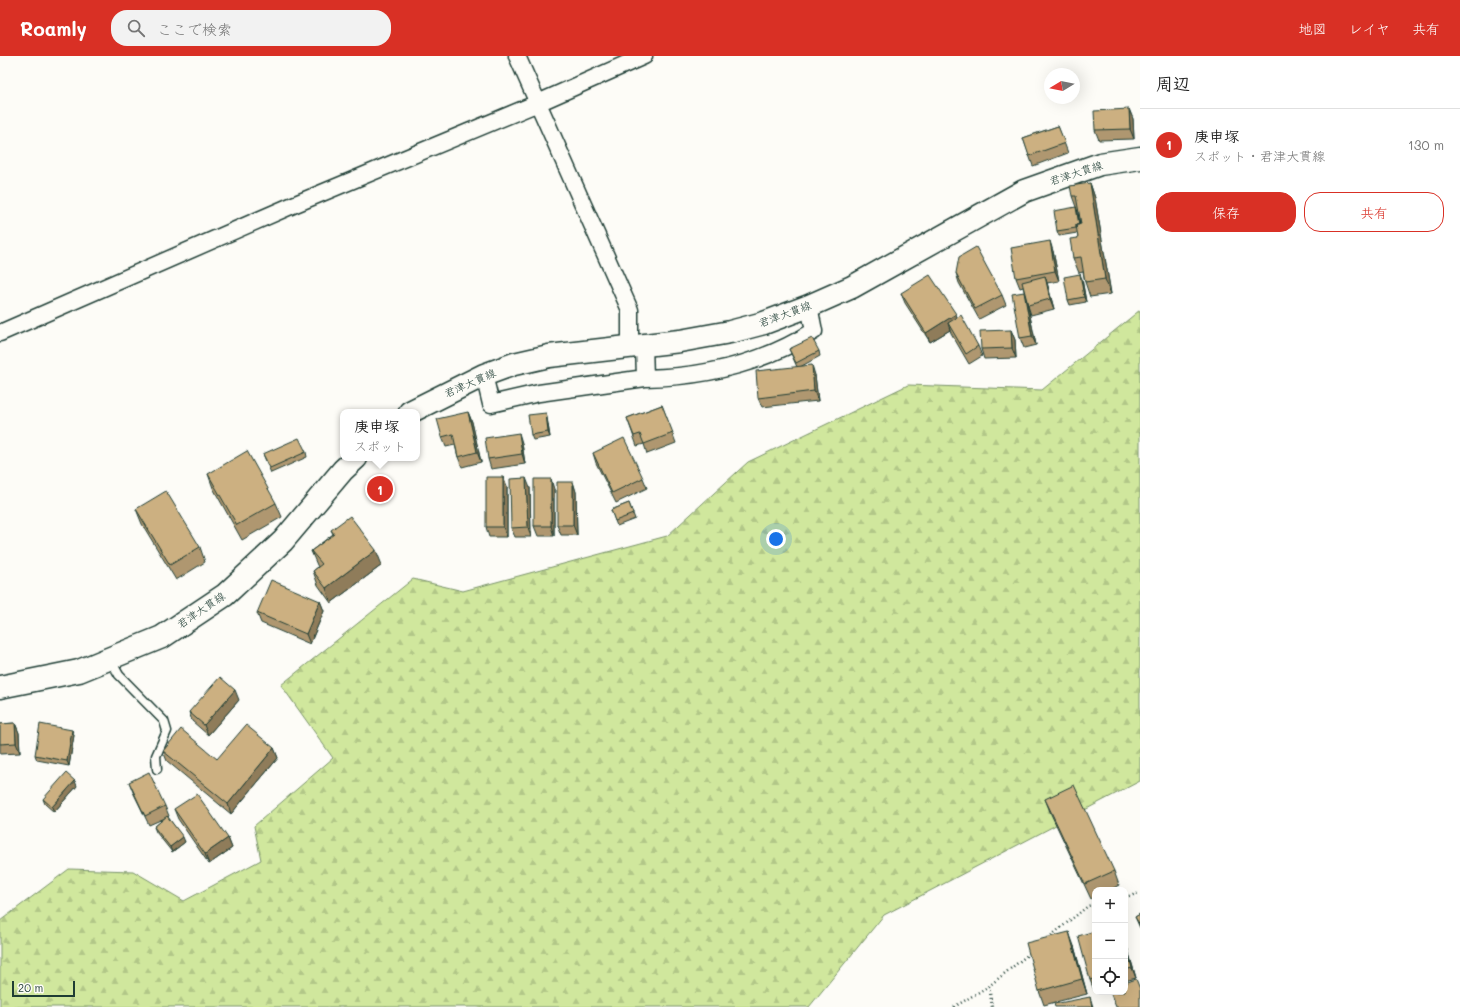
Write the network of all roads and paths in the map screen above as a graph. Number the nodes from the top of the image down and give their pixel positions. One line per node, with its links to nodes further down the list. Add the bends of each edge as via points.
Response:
1 (517, 56): 3 (street)
2 (644, 56): 3 (street)
3 (538, 103): 6 (street, via 293,205); 7 (street, via 630,310)
4 (1140, 158): 5 (main road, 君津大貫線, via 1100,164 1024,191 852,287)
5 (809, 306): 7 (main road, 君津大貫線, via 764,323 730,332); 9 (street, via 814,331 779,350 745,363 703,373)
6 (0, 333)
7 (637, 345): 8 (main road, 君津大貫線, via 549,356 514,364); 9 (street)
8 (484, 375): 9 (street, via 491,404 539,393); 10 (main road, 君津大貫線)
9 (645, 378)
10 (416, 409)
11 (353, 461): 12 (main road, 君津大貫線, via 283,541 225,595 162,637)
12 (110, 658): 13 (main road, 君津大貫線, via 79,671); 14 (lane, via 119,675 164,721 167,731 156,756)
13 (0, 687)
14 (157, 769)
15 (1140, 894): 16 (path)
16 (1128, 896)
17 (1092, 905): 18 (path)
18 (1045, 941)
19 (1032, 951): 20 (path)
20 (989, 986): 21 (path); 22 (path)
21 (954, 1007)
22 (992, 1007)

